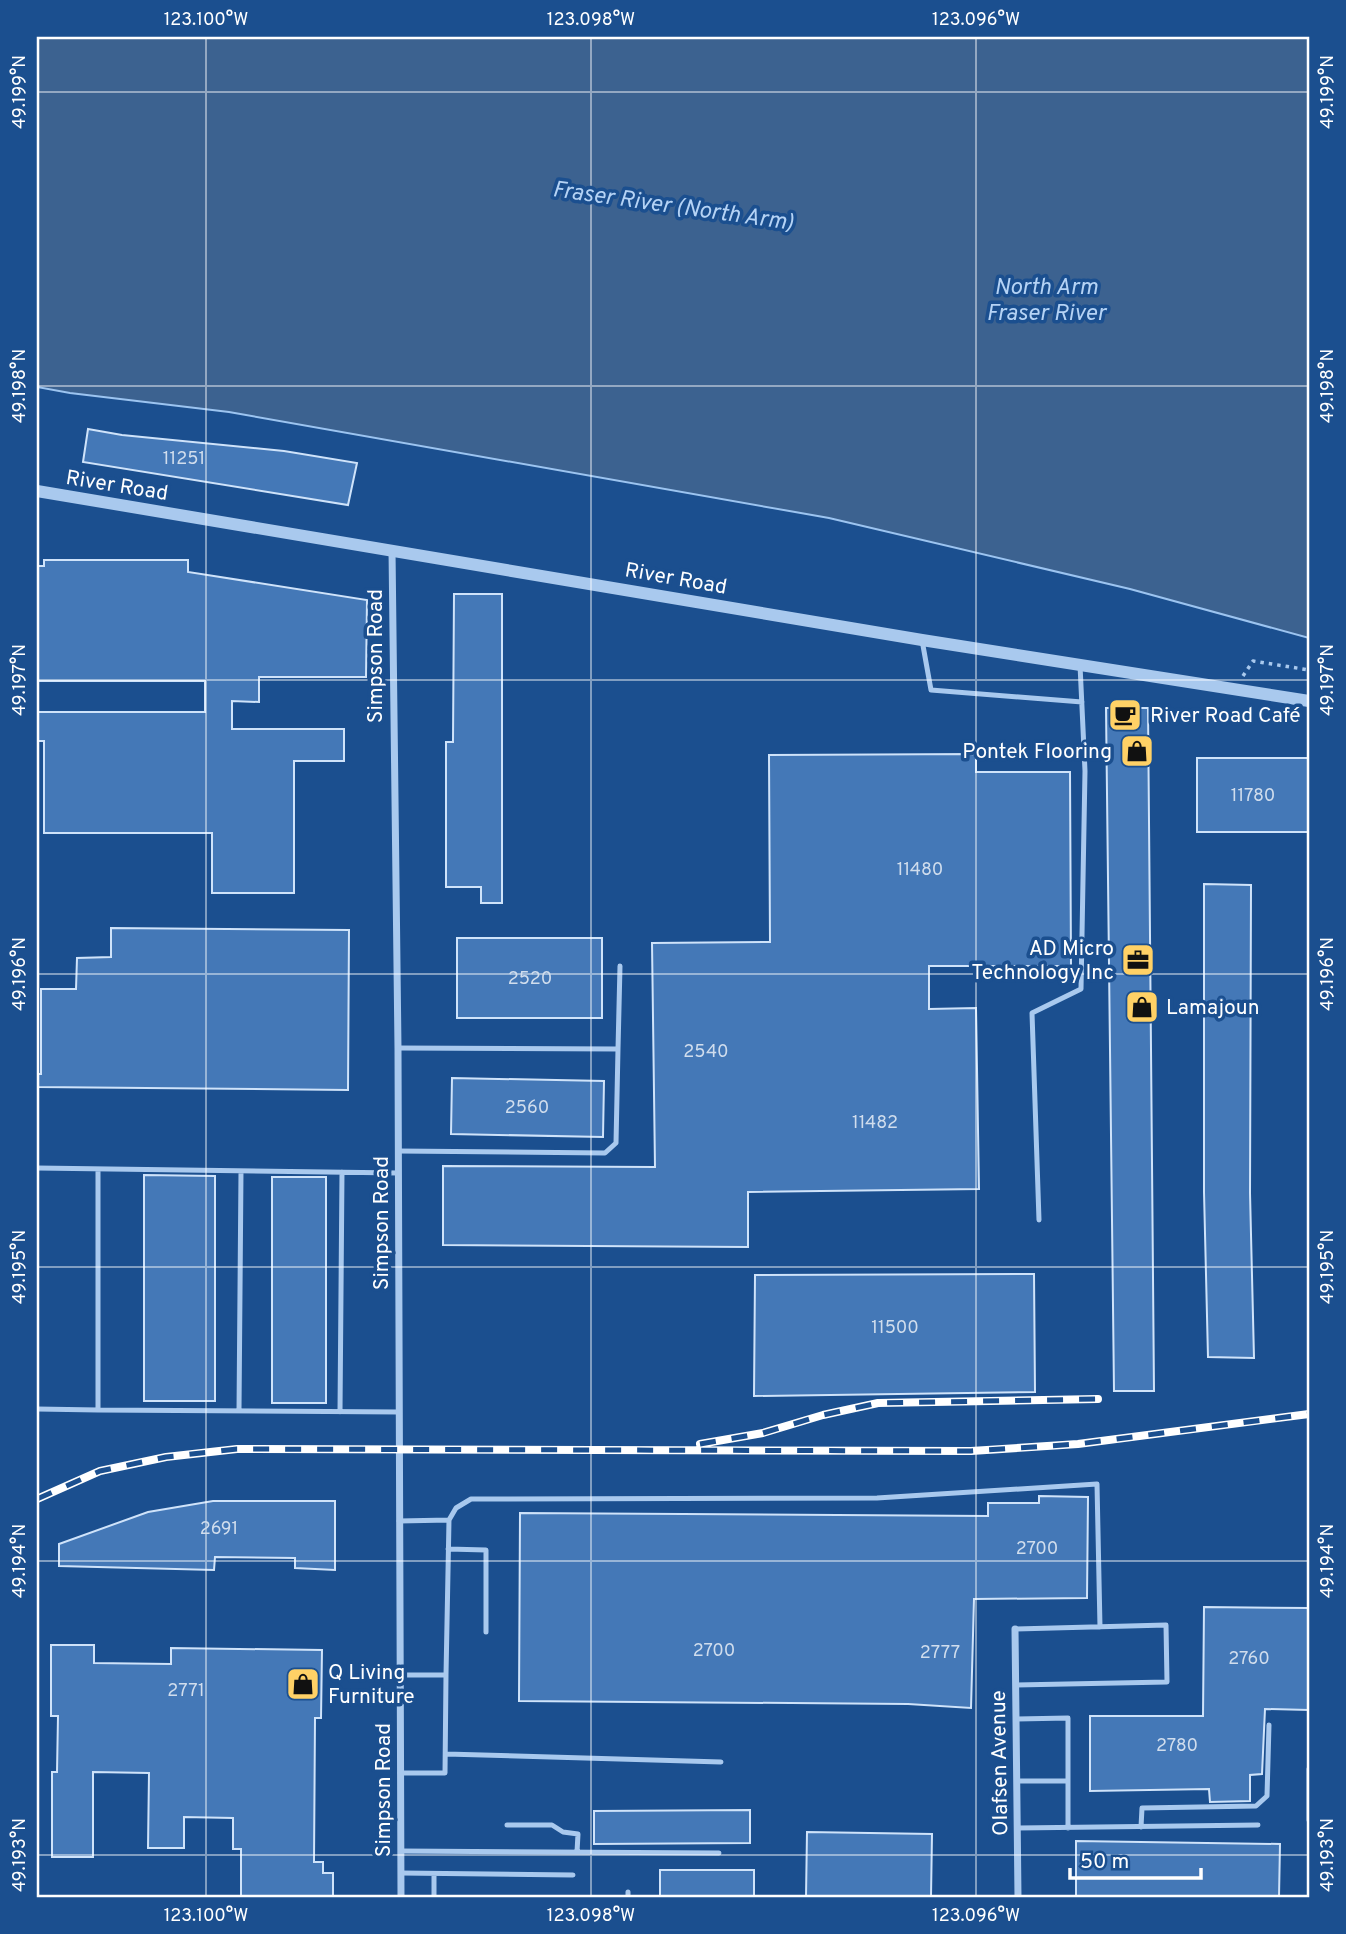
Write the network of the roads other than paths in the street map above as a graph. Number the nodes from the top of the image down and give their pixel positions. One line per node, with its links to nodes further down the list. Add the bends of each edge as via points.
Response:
1 (37, 491): 2 (street, River Road)
2 (392, 549): 3 (street, River Road); 8 (street, Simpson Road)
3 (922, 640): 4 (street, River Road); 6 (lane, via 931,690)
4 (1080, 665): 5 (street, River Road); 6 (lane)
5 (1309, 701)
6 (1082, 702): 16 (lane, via 1081,989 1032,1013)
7 (620, 967): 9 (lane)
8 (398, 1048): 9 (lane); 10 (street, Simpson Road)
9 (618, 1049): 10 (lane, via 616,1143 606,1153)
10 (398, 1151): 15 (street, Simpson Road)
11 (37, 1168): 12 (lane)
12 (98, 1170): 13 (lane); 18 (lane)
13 (241, 1171): 14 (lane); 19 (lane)
14 (342, 1172): 15 (lane); 20 (lane)
15 (398, 1173): 21 (street, Simpson Road)
16 (1039, 1220)
17 (37, 1409): 18 (lane)
18 (98, 1410): 19 (lane)
19 (239, 1411): 20 (lane)
20 (340, 1412): 21 (lane)
21 (399, 1412): 23 (street, Simpson Road)
22 (449, 1520): 23 (lane); 24 (lane); 25 (lane, via 456,1508 471,1499 877,1498 1097,1484)
23 (400, 1521): 28 (street, Simpson Road)
24 (448, 1549): 27 (lane, via 486,1550); 29 (lane)
25 (1100, 1627): 26 (lane); 30 (lane, via 1166,1625 1167,1682)
26 (1015, 1629): 30 (street, Olafsen Avenue)
27 (486, 1632)
28 (400, 1675): 29 (lane); 36 (street, Simpson Road)
29 (446, 1675): 33 (lane)
30 (1016, 1685): 31 (street, Olafsen Avenue)
31 (1017, 1719): 37 (street, Olafsen Avenue); 38 (lane, via 1068,1718)
32 (1269, 1725): 42 (lane, via 1267,1796 1256,1806 1142,1808)
33 (446, 1754): 34 (lane); 36 (lane, via 446,1773)
34 (721, 1762)
35 (1309, 1769): 39 (lane)
36 (400, 1773): 45 (street, Simpson Road)
37 (1017, 1781): 38 (lane); 43 (street, Olafsen Avenue)
38 (1068, 1781): 44 (lane)
39 (1309, 1820)
40 (507, 1825): 46 (lane, via 552,1825 578,1834)
41 (1258, 1825): 42 (lane)
42 (1141, 1827): 44 (lane)
43 (1017, 1828): 44 (lane); 53 (street, Olafsen Avenue)
44 (1068, 1828)
45 (401, 1851): 46 (lane); 48 (street, Simpson Road)
46 (577, 1852): 47 (lane)
47 (719, 1853)
48 (401, 1873): 49 (lane); 51 (street, Simpson Road)
49 (434, 1874): 50 (lane); 52 (lane)
50 (573, 1875)
51 (401, 1897)
52 (434, 1897)
53 (1018, 1897)

